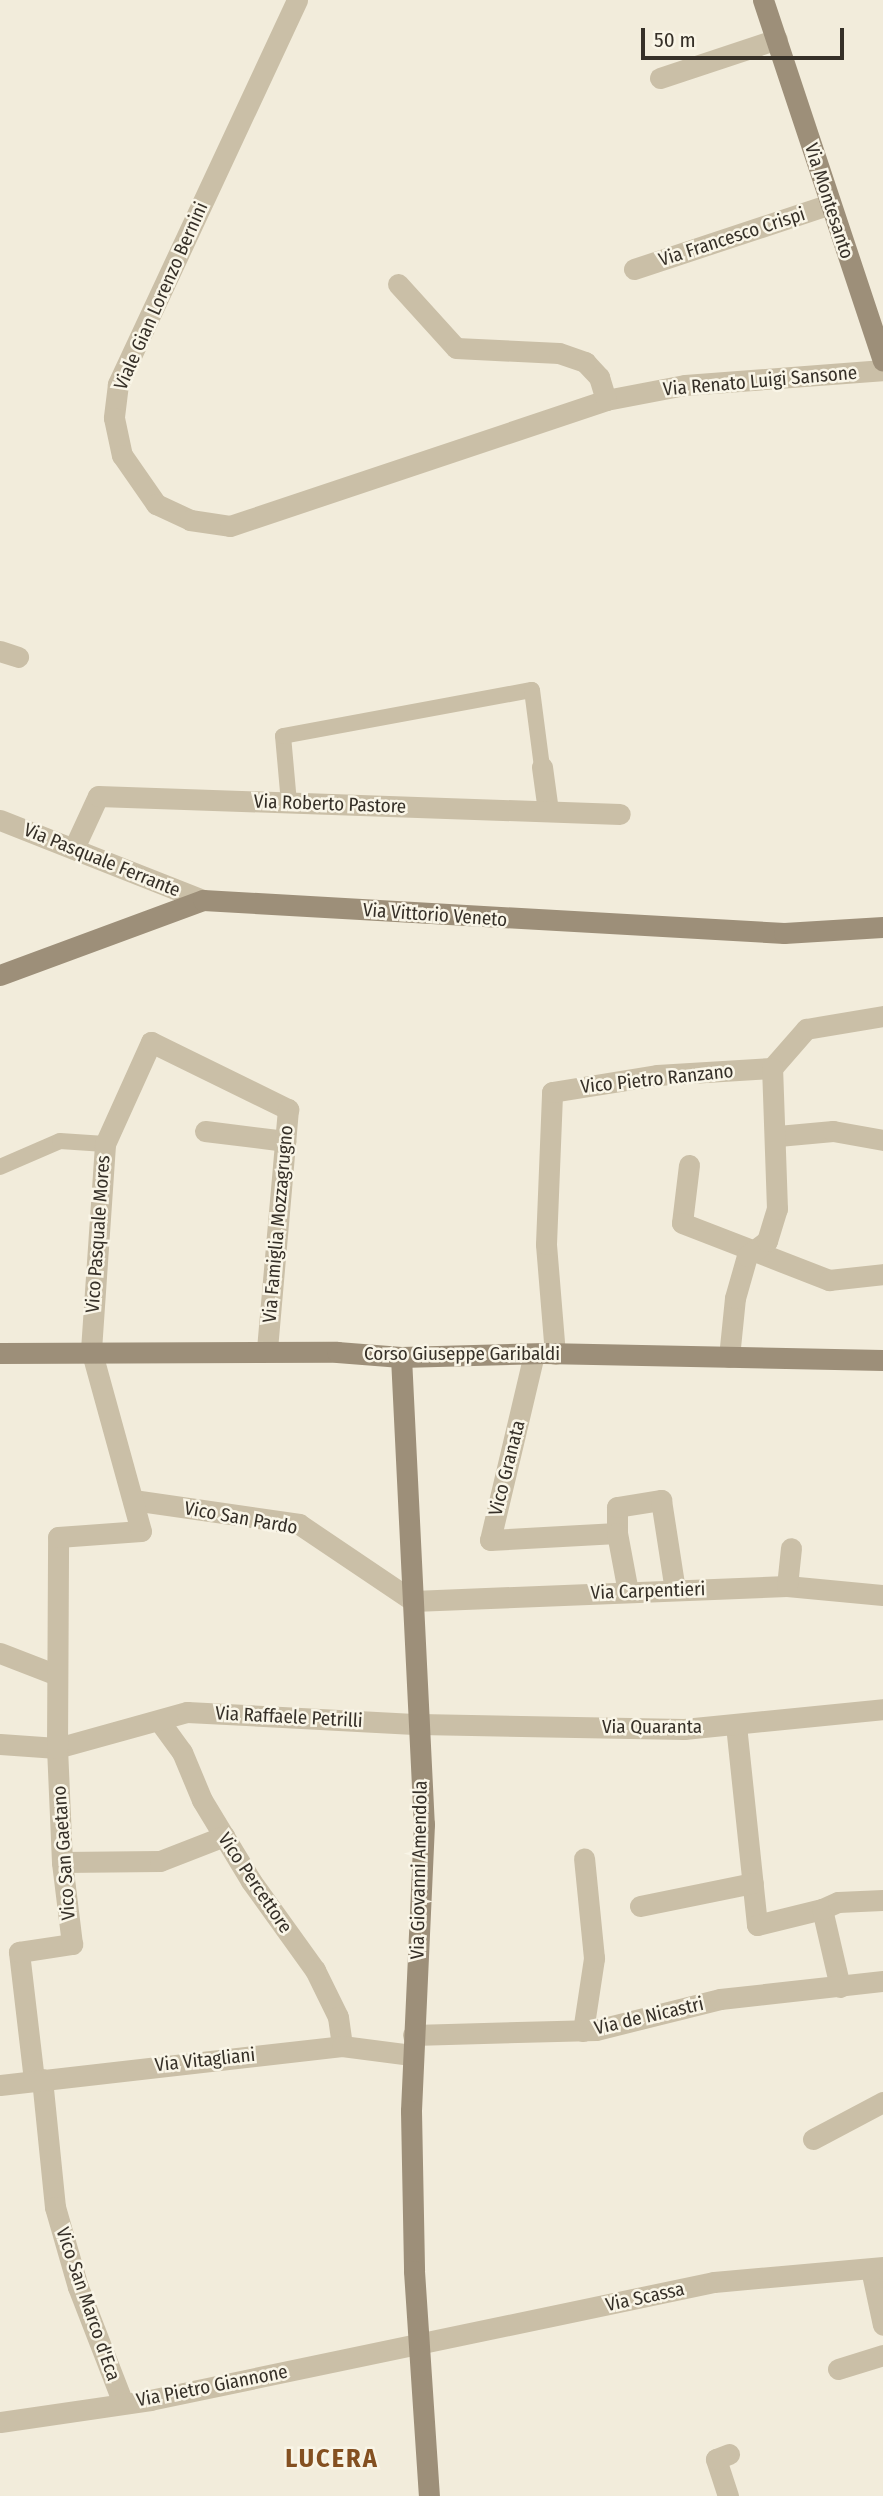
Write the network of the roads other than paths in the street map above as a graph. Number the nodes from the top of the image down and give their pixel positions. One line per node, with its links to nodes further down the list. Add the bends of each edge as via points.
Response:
1 (297, 0): 10 (street, Viale Gian Lorenzo Bernini, via 118,384 114,418 122,455 134,478 156,504 190,520 230,526)
2 (763, 0): 3 (street, Via Montesanto)
3 (777, 39): 4 (street); 5 (street, Via Montesanto)
4 (660, 78)
5 (830, 205): 6 (street, Via Francesco Crispi); 8 (street, Via Montesanto)
6 (634, 269)
7 (398, 284): 10 (street, via 456,348 572,357 599,377)
8 (883, 361)
9 (883, 370): 10 (street, Via Renato Luigi Sansone, via 685,385)
10 (606, 400)
11 (542, 767): 12 (lane, via 532,690 283,736); 13 (street)
12 (289, 803): 13 (street, Via Roberto Pastore); 16 (street, Via Roberto Pastore, via 98,796)
13 (548, 811): 14 (street, Via Roberto Pastore)
14 (620, 814)
15 (0, 820): 16 (street, Via Pasquale Ferrante)
16 (74, 848): 17 (street, Via Pasquale Ferrante)
17 (203, 900): 18 (street, Via Vittorio Veneto, via 784,933); 19 (street, Via Vittorio Veneto)
18 (883, 927)
19 (0, 975)
20 (883, 1016): 21 (street, via 806,1029)
21 (772, 1068): 23 (street); 34 (street, Vico Pietro Ranzano, via 657,1075 552,1092)
22 (205, 1131): 25 (street)
23 (778, 1136): 24 (street, via 833,1131); 29 (street, via 777,1209 767,1241)
24 (883, 1140)
25 (285, 1141): 26 (street, Via Famiglia Mozzagrugno, via 288,1110 151,1042); 32 (street, Via Famiglia Mozzagrugno)
26 (104, 1144): 28 (lane, Vico Pasquale Mores, via 60,1141); 31 (street, Vico Pasquale Mores)
27 (689, 1165): 29 (street, via 682,1223)
28 (0, 1167)
29 (756, 1250): 30 (street, via 829,1280); 36 (street, via 747,1256 735,1298)
30 (883, 1274)
31 (90, 1350): 32 (street, Corso Giuseppe Garibaldi); 33 (street, Corso Giuseppe Garibaldi); 38 (street, Vico Pasquale Mores)
32 (267, 1351): 35 (street, Corso Giuseppe Garibaldi)
33 (0, 1353)
34 (545, 1354): 35 (street, Corso Giuseppe Garibaldi); 36 (street, Corso Giuseppe Garibaldi); 39 (street, Vico Granata, via 490,1540)
35 (401, 1357): 45 (street, Via Giovanni Amendola)
36 (729, 1357): 37 (street, Corso Giuseppe Garibaldi)
37 (883, 1360)
38 (132, 1500): 45 (street, Vico San Pardo, via 299,1524); 47 (street, Vico San Gaetano, via 141,1531 58,1536)
39 (617, 1533): 42 (street, via 617,1507 661,1500); 43 (street)
40 (791, 1548): 41 (street)
41 (787, 1586): 42 (street, Via Carpentieri); 44 (street, Via Carpentieri)
42 (675, 1590): 43 (street, Via Carpentieri)
43 (628, 1592): 45 (street, Via Carpentieri)
44 (883, 1594)
45 (413, 1601): 50 (street, Via Giovanni Amendola)
46 (0, 1653): 47 (street)
47 (57, 1675): 53 (street, Vico San Gaetano)
48 (883, 1709): 51 (street, Via Quaranta)
49 (160, 1722): 50 (street, Via Raffaele Petrilli, via 187,1712); 53 (street, Via Raffaele Petrilli); 54 (street, Vico Percettore, via 182,1752)
50 (419, 1724): 51 (street, Via Quaranta, via 684,1729); 64 (street, Via Giovanni Amendola, via 424,1824)
51 (736, 1725): 57 (street)
52 (0, 1744): 53 (street)
53 (51, 1749): 56 (street, Vico San Gaetano)
54 (223, 1836): 56 (street, via 160,1861); 65 (street, Vico Percettore, via 315,1970 338,2017)
55 (584, 1858): 63 (street, via 594,1958)
56 (62, 1862): 66 (street, Vico San Gaetano, via 72,1944 19,1952)
57 (753, 1884): 59 (street); 60 (street, via 757,1925)
58 (883, 1900): 60 (street, via 838,1902)
59 (640, 1906)
60 (822, 1909): 62 (street)
61 (883, 1980): 62 (street, Via de Nicastri)
62 (840, 1987): 63 (street, Via de Nicastri, via 720,1999)
63 (583, 2031): 64 (street, Via de Nicastri)
64 (412, 2045): 65 (street, Via Vitagliani); 72 (street, Via Giovanni Amendola, via 414,2271)
65 (342, 2046): 66 (street, Via Vitagliani)
66 (38, 2079): 67 (street, Via Vitagliani); 75 (street, Vico San Marco d'Eca, via 55,2207 78,2287)
67 (0, 2085)
68 (883, 2102): 69 (street)
69 (813, 2139)
70 (877, 2268): 71 (street, Via Scassa); 72 (street, Via Scassa, via 714,2282 561,2317)
71 (883, 2325)
72 (421, 2341): 75 (street, Via Pietro Giannone); 78 (street, Via Giovanni Amendola)
73 (883, 2356): 74 (street)
74 (838, 2369)
75 (123, 2403): 76 (street, Via Pietro Giannone)
76 (0, 2422)
77 (729, 2454): 79 (street, via 716,2459)
78 (429, 2496)
79 (728, 2496)

